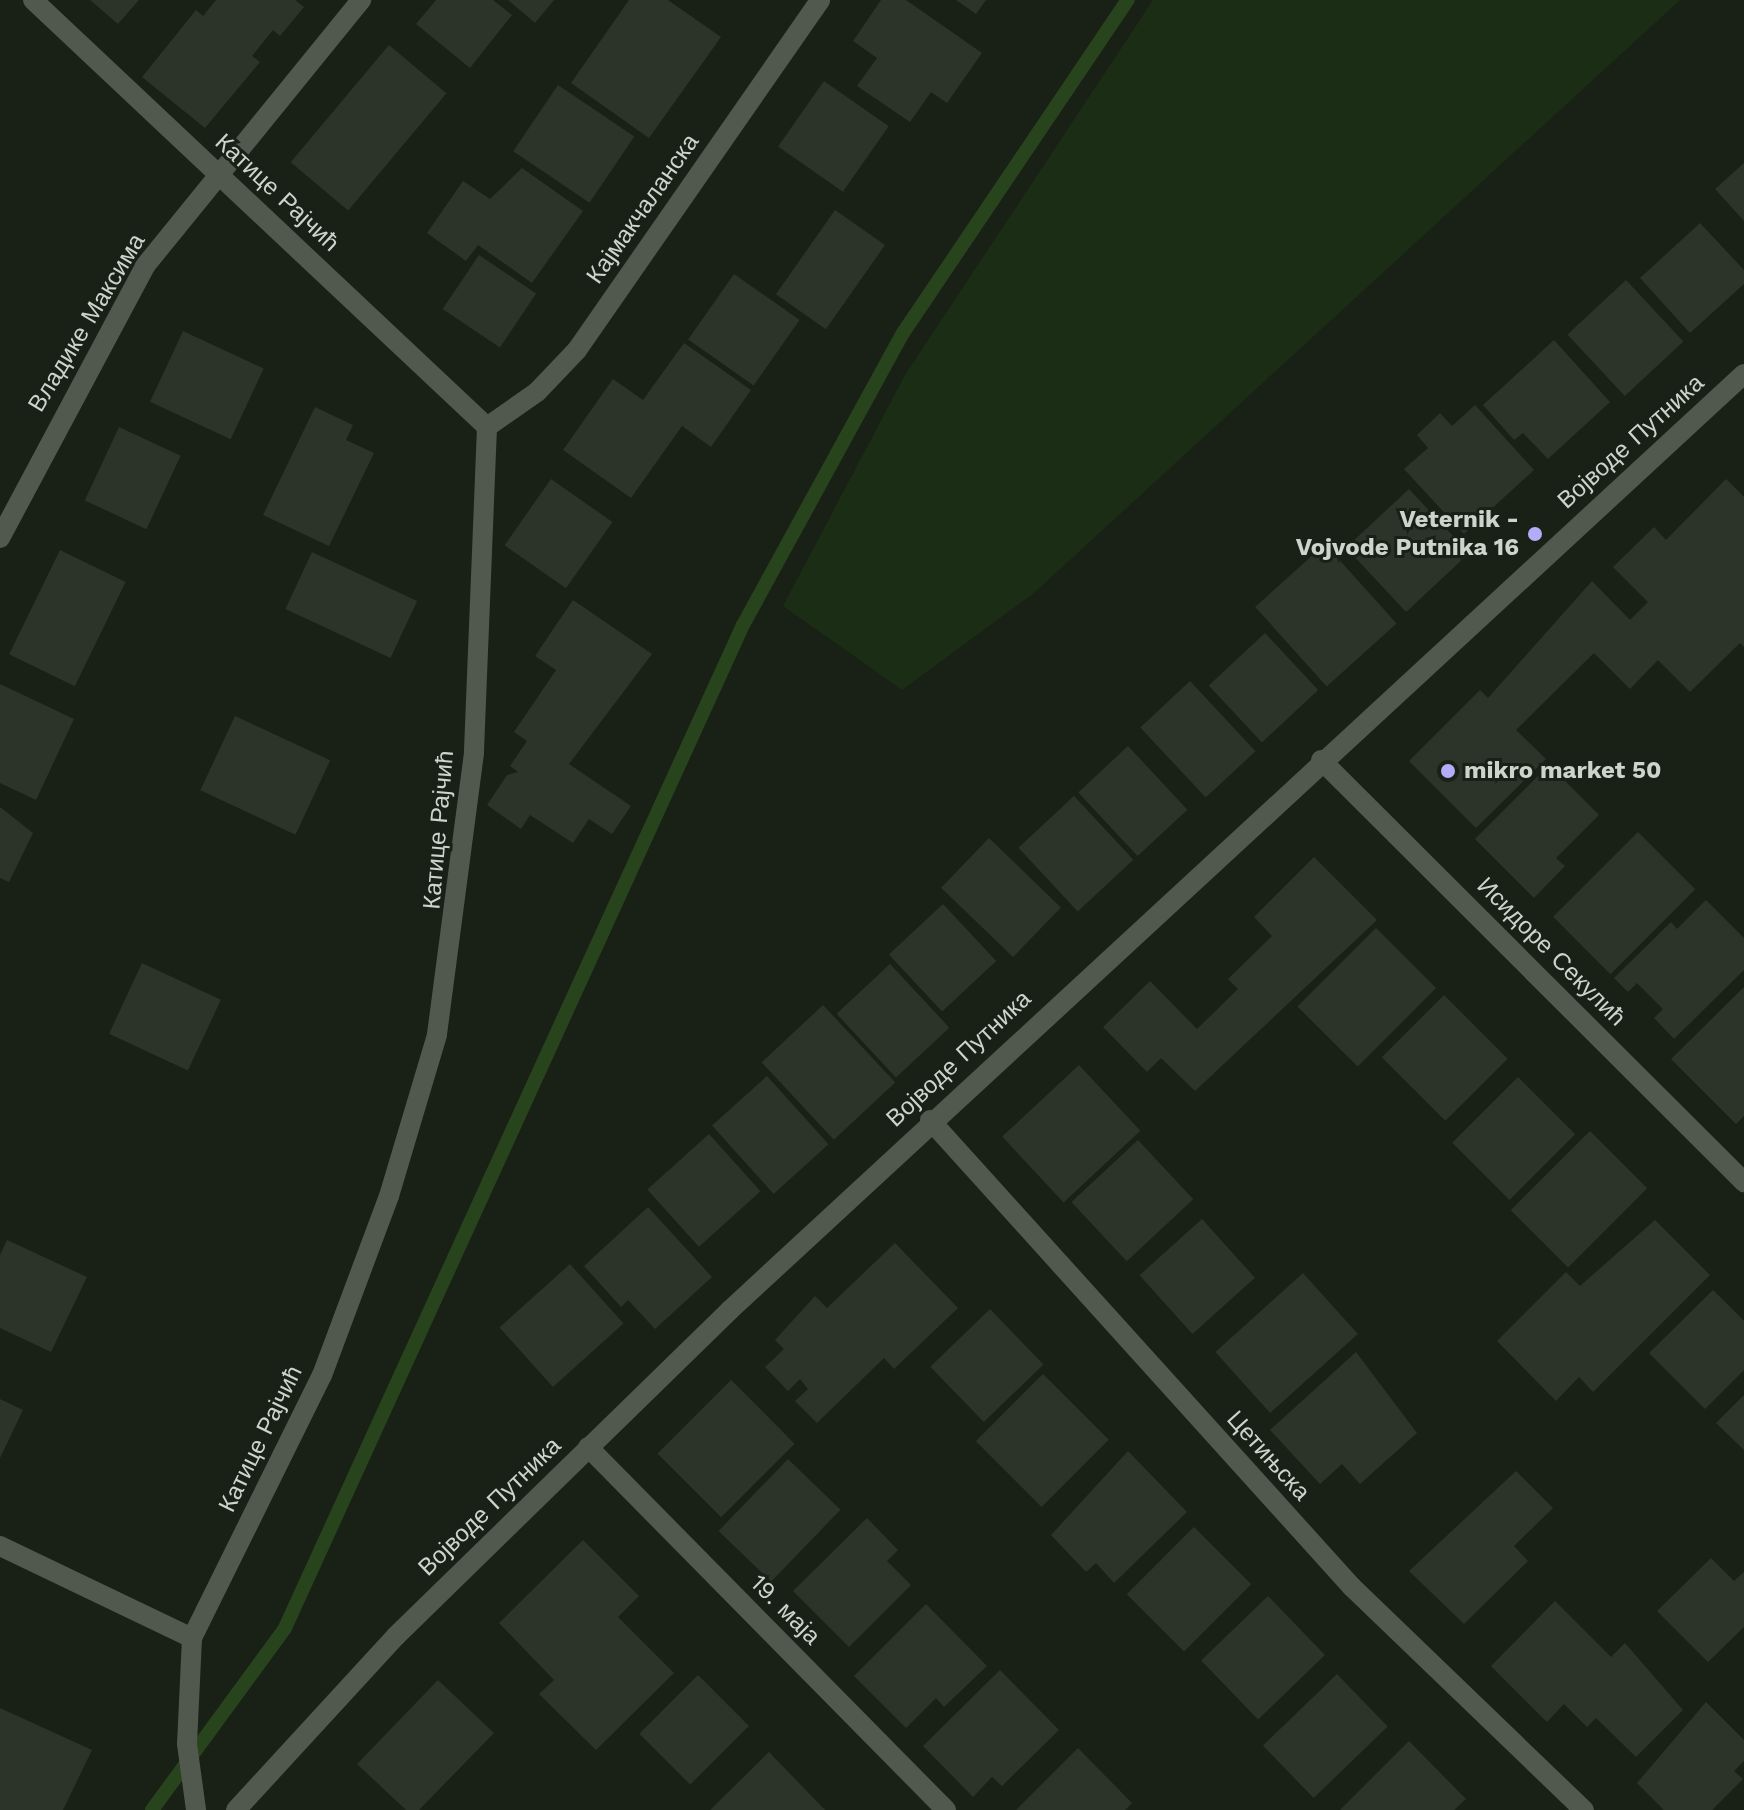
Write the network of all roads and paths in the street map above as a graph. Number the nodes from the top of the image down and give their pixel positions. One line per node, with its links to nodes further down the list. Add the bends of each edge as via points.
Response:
1 (33, 0): 4 (street, Катице Рајчић)
2 (361, 0): 4 (street, Владике Максима)
3 (820, 0): 6 (street, Кајмакчаланска, via 577,350 537,392)
4 (219, 174): 6 (street, Катице Рајчић); 7 (street, Владике Максима, via 145,266)
5 (1742, 381): 8 (street, Војводе Путника)
6 (487, 427): 13 (street, Катице Рајчић, via 474,753 437,1035 389,1196 322,1375)
7 (0, 538)
8 (1321, 760): 9 (street, Војводе Путника); 10 (street, Исидоре Секулић)
9 (930, 1120): 11 (street, Војводе Путника); 17 (street, Цетињска, via 1352,1587)
10 (1744, 1182)
11 (588, 1447): 15 (street, Војводе Путника, via 286,1748); 16 (street, 19. маја)
12 (0, 1546): 13 (street)
13 (192, 1638): 14 (street, Катице Рајчић, via 187,1744)
14 (196, 1810)
15 (236, 1810)
16 (946, 1810)
17 (1584, 1810)

